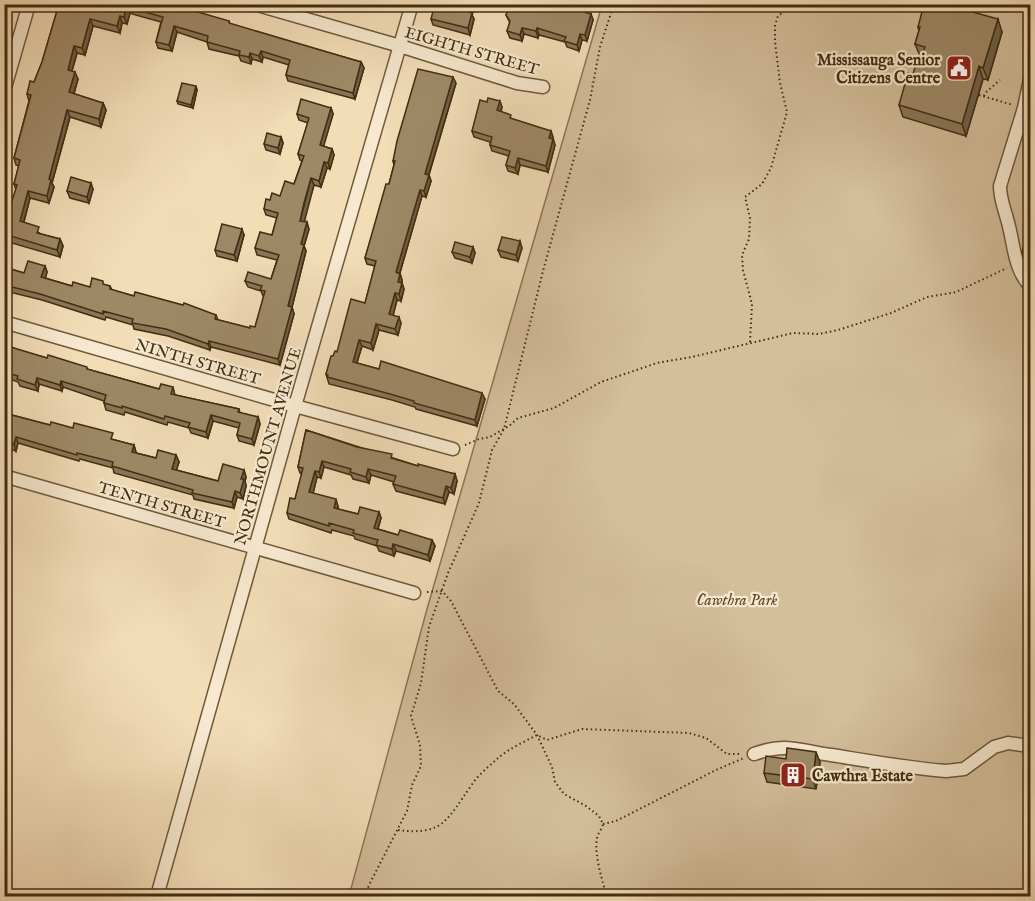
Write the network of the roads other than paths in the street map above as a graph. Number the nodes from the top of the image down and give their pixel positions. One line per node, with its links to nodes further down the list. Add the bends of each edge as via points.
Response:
1 (30, 4): 7 (street)
2 (254, 4): 4 (street, EIGHTH STREET)
3 (412, 4): 4 (street, NORTHMOUNT AVENUE)
4 (400, 46): 6 (street, EIGHTH STREET, via 517,83); 10 (street, NORTHMOUNT AVENUE)
5 (1030, 79): 8 (street, via 1000,186 1017,263)
6 (543, 87)
7 (4, 91)
8 (1030, 286)
9 (4, 322): 10 (street, NINTH STREET)
10 (295, 406): 11 (street, NINTH STREET); 13 (street, NORTHMOUNT AVENUE)
11 (453, 449)
12 (4, 476): 13 (street, TENTH STREET)
13 (256, 548): 14 (street, TENTH STREET); 17 (street, NORTHMOUNT AVENUE)
14 (414, 593)
15 (1030, 746): 16 (street, via 1008,743 994,747 964,769 946,771 793,747)
16 (754, 754)
17 (157, 897)

